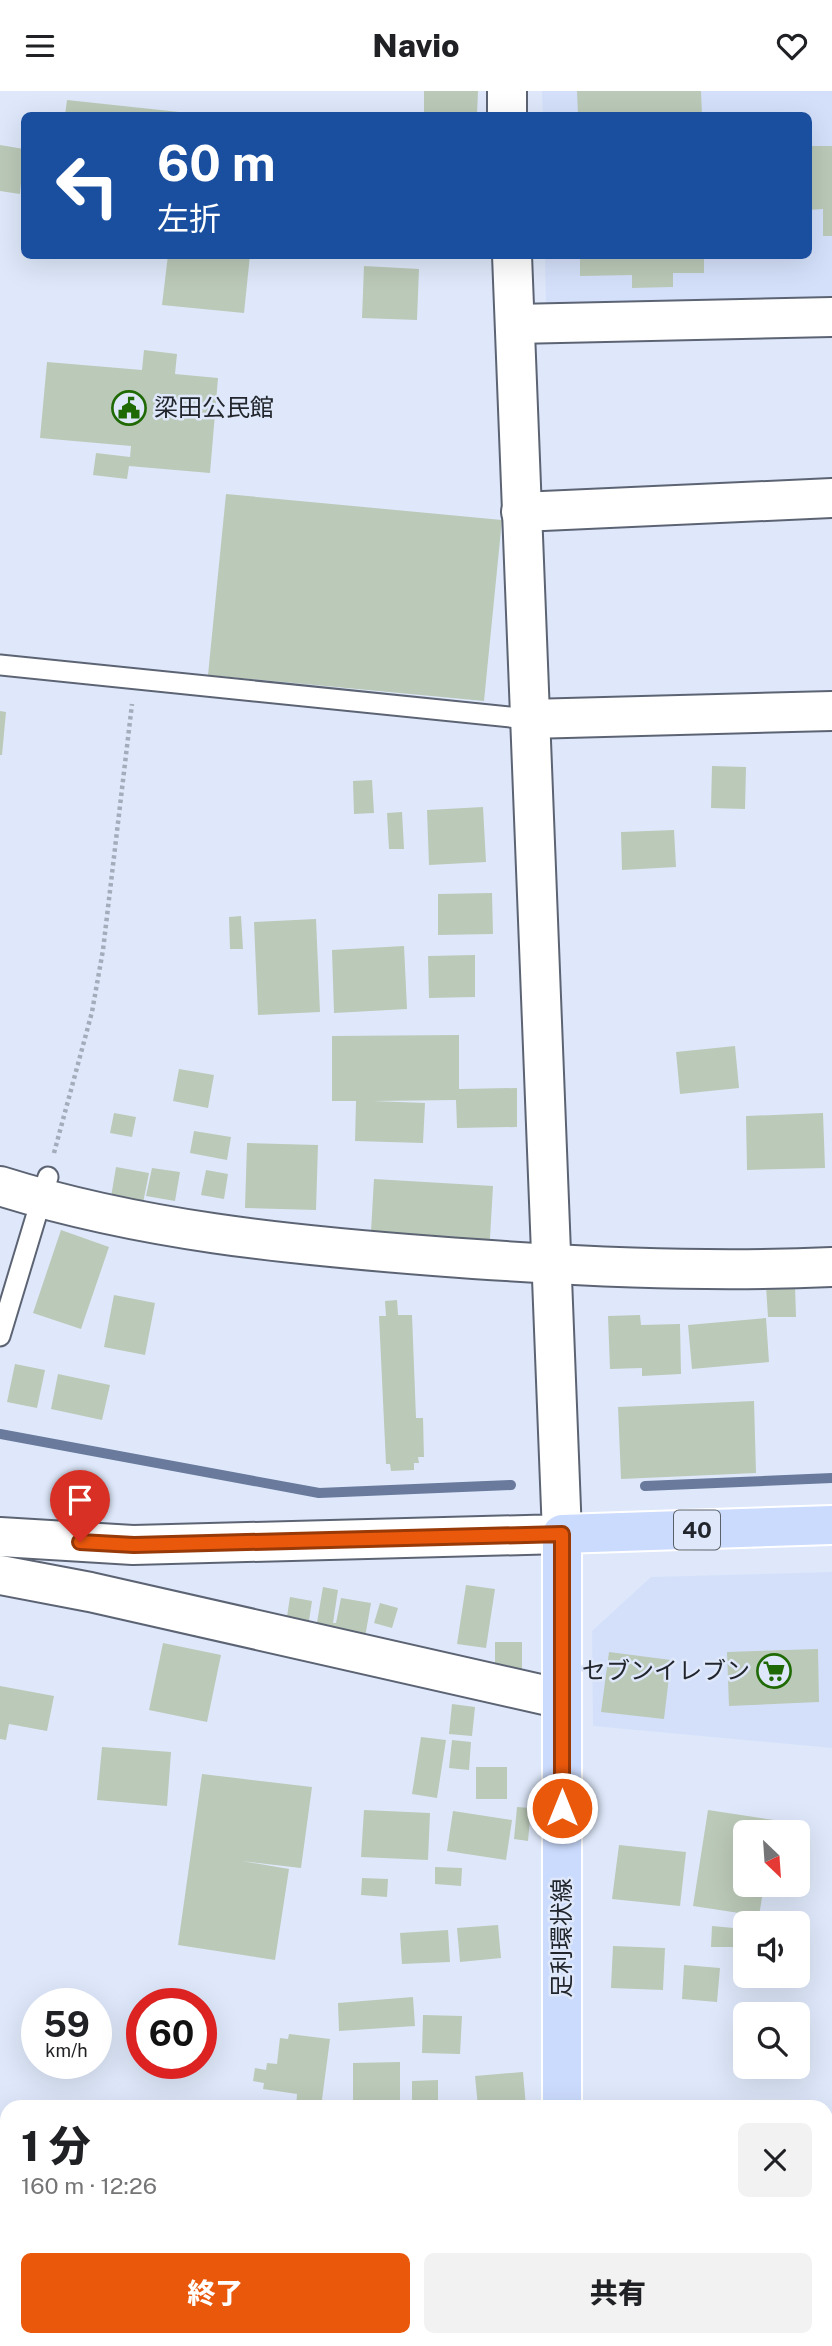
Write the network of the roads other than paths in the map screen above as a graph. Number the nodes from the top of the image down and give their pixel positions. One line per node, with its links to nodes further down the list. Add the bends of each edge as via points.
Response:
1 (507, 91): 2 (street)
2 (508, 112)
3 (512, 259): 5 (street)
4 (832, 317): 5 (street)
5 (515, 324): 7 (street)
6 (832, 498): 7 (street)
7 (521, 512): 10 (street)
8 (0, 665): 10 (lane)
9 (832, 711): 10 (street)
10 (529, 719): 13 (street)
11 (0, 1186): 12 (street)
12 (44, 1188): 13 (street, via 162,1225 314,1246); 15 (lane)
13 (552, 1265): 14 (street, via 754,1271); 17 (street)
14 (832, 1267)
15 (0, 1336)
16 (832, 1525): 17 (main road, 40)
17 (562, 1534): 18 (street, via 134,1545); 20 (main road, 足利環状線)
18 (0, 1537)
19 (0, 1575): 20 (street)
20 (562, 1699): 21 (main road, 足利環状線)
21 (562, 2100)

